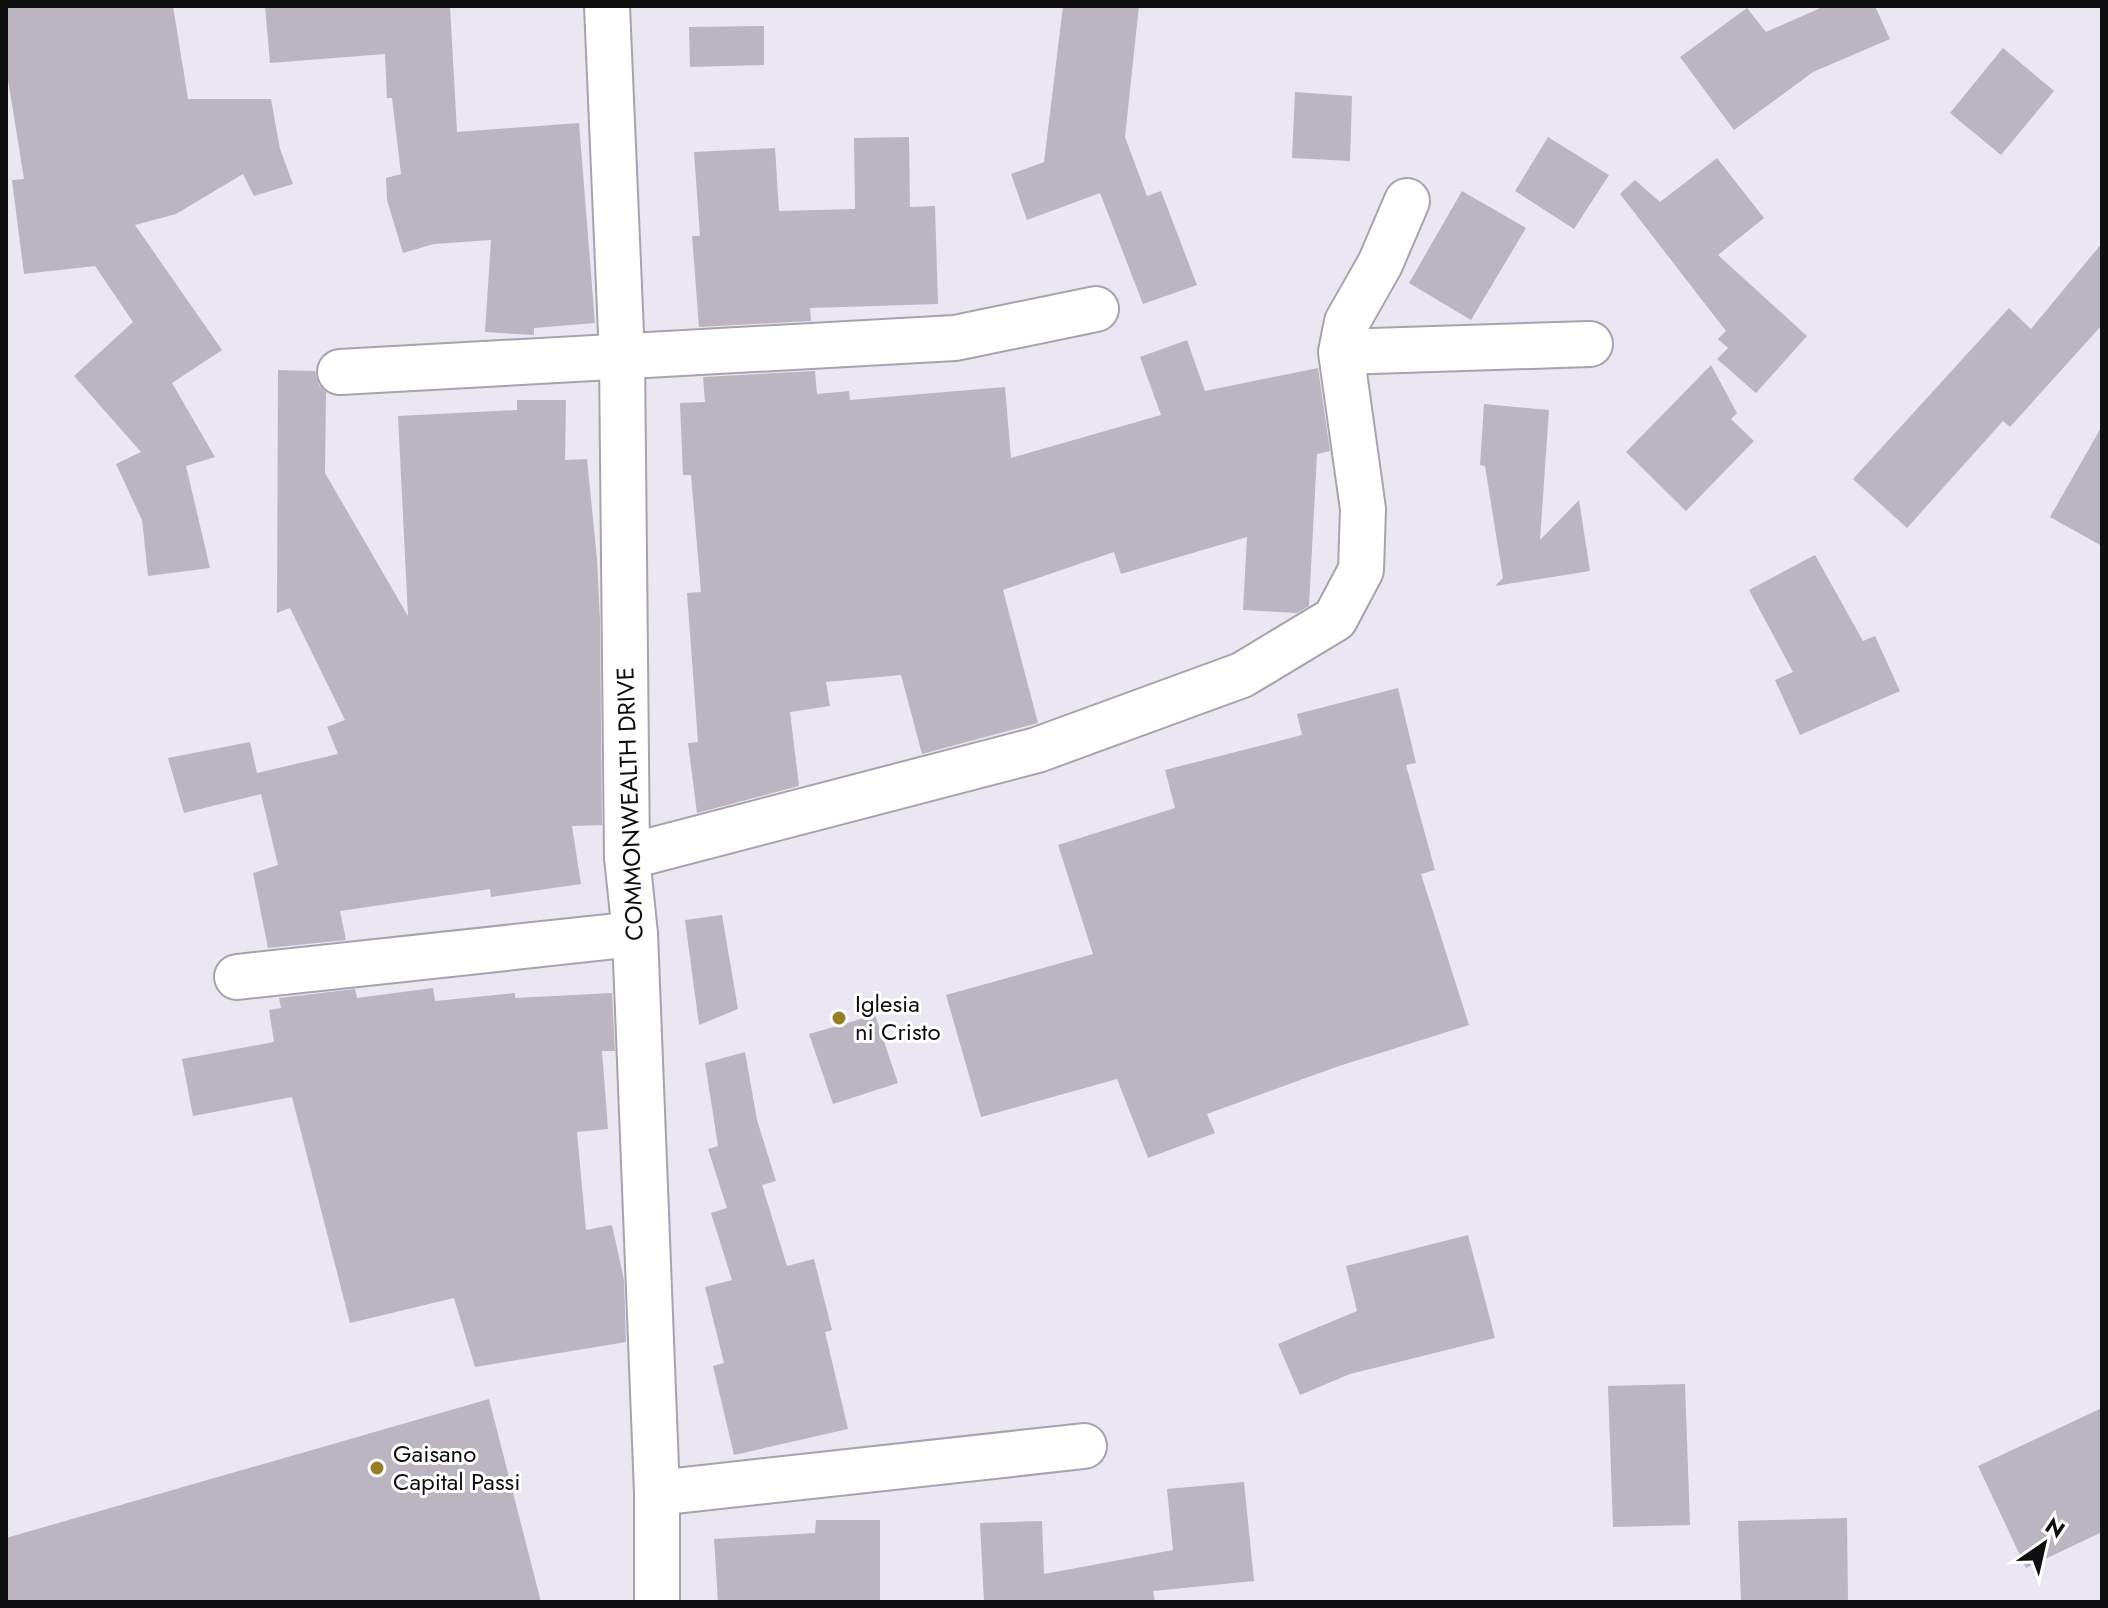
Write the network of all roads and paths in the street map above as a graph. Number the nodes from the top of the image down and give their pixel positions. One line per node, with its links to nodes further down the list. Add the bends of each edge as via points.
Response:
1 (607, 6): 6 (street, COMMONWEALTH DRIVE)
2 (1407, 201): 5 (street, via 1347,322)
3 (1096, 309): 6 (street, via 955,338)
4 (1590, 344): 5 (street)
5 (1341, 352): 8 (street, via 1363,509 1361,570 1335,619 1242,675 1037,750)
6 (622, 357): 7 (street); 8 (street, COMMONWEALTH DRIVE)
7 (340, 372)
8 (627, 857): 9 (street, COMMONWEALTH DRIVE)
9 (635, 934): 10 (street); 12 (street, COMMONWEALTH DRIVE)
10 (237, 977)
11 (1084, 1446): 12 (street)
12 (657, 1493): 13 (street, COMMONWEALTH DRIVE)
13 (657, 1602)

